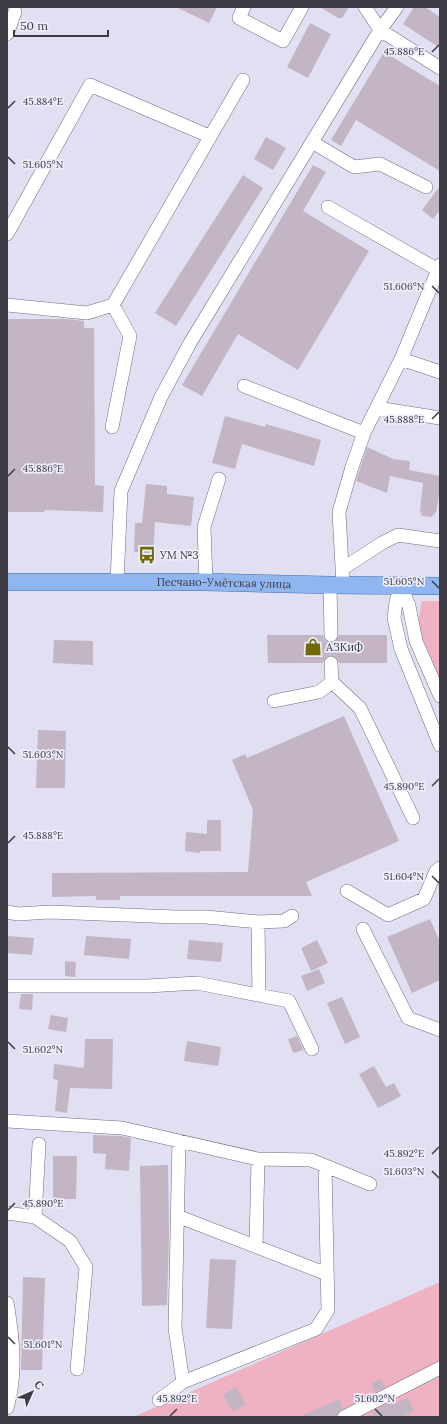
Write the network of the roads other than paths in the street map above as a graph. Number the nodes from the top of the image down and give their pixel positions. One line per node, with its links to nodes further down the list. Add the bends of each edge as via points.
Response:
1 (244, 7): 2 (street, via 239,18 283,41)
2 (302, 7)
3 (365, 7): 6 (street)
4 (397, 7): 6 (street)
5 (16, 12): 7 (street)
6 (380, 30): 8 (street); 11 (street)
7 (7, 34)
8 (440, 68)
9 (243, 80): 10 (street)
10 (209, 136): 14 (street, via 90,85); 17 (street)
11 (312, 142): 12 (street, via 354,167 380,164); 29 (street, via 190,343 161,397 121,492)
12 (426, 187)
13 (328, 207): 15 (street)
14 (7, 234)
15 (439, 269): 18 (street)
16 (7, 305): 17 (street, via 87,313)
17 (113, 305): 23 (street, via 130,336)
18 (401, 360): 19 (street); 21 (street)
19 (440, 372)
20 (244, 386): 24 (street)
21 (377, 408): 22 (street); 24 (street)
22 (440, 418)
23 (112, 427)
24 (364, 433): 27 (street, via 338,512)
25 (219, 480): 30 (street, via 204,527)
26 (440, 541): 27 (street, via 398,535 382,543)
27 (338, 580): 30 (main road, Песчано-Умётская улица); 31 (main road, Песчано-Умётская улица); 33 (street)
28 (7, 582): 29 (main road, Песчано-Умётская улица)
29 (117, 582): 30 (main road, Песчано-Умётская улица)
30 (206, 582)
31 (401, 586): 32 (main road, Песчано-Умётская улица); 36 (street, via 416,641); 38 (street, via 394,618 401,649)
32 (440, 586)
33 (331, 634)
34 (331, 663): 35 (street)
35 (332, 682): 37 (street, via 319,692); 39 (street, via 360,708)
36 (440, 696)
37 (274, 701)
38 (440, 745)
39 (413, 818)
40 (440, 868): 41 (street, via 436,871 424,899 388,915)
41 (347, 891)
42 (7, 912): 44 (street, via 206,916)
43 (292, 916): 44 (street, via 284,921)
44 (258, 922): 47 (street)
45 (363, 929): 48 (street, via 408,1018)
46 (7, 986): 47 (street, via 148,986 197,982)
47 (259, 995): 49 (street, via 289,1001)
48 (440, 1030)
49 (312, 1049)
50 (7, 1121): 51 (street, via 122,1128)
51 (179, 1141): 53 (street); 57 (street)
52 (39, 1144): 58 (street)
53 (258, 1159): 54 (street, via 311,1160); 59 (street)
54 (325, 1166): 55 (street); 60 (street)
55 (370, 1184)
56 (7, 1214): 58 (street)
57 (177, 1216): 59 (street); 64 (street, via 175,1328)
58 (35, 1217): 63 (street, via 70,1241 86,1267)
59 (256, 1246): 60 (street)
60 (327, 1274): 64 (street, via 328,1310 316,1329)
61 (7, 1303): 66 (street, via 11,1328 12,1392)
62 (440, 1368): 67 (street)
63 (77, 1369)
64 (183, 1382): 65 (street)
65 (159, 1400)
66 (7, 1408)
67 (344, 1417)

